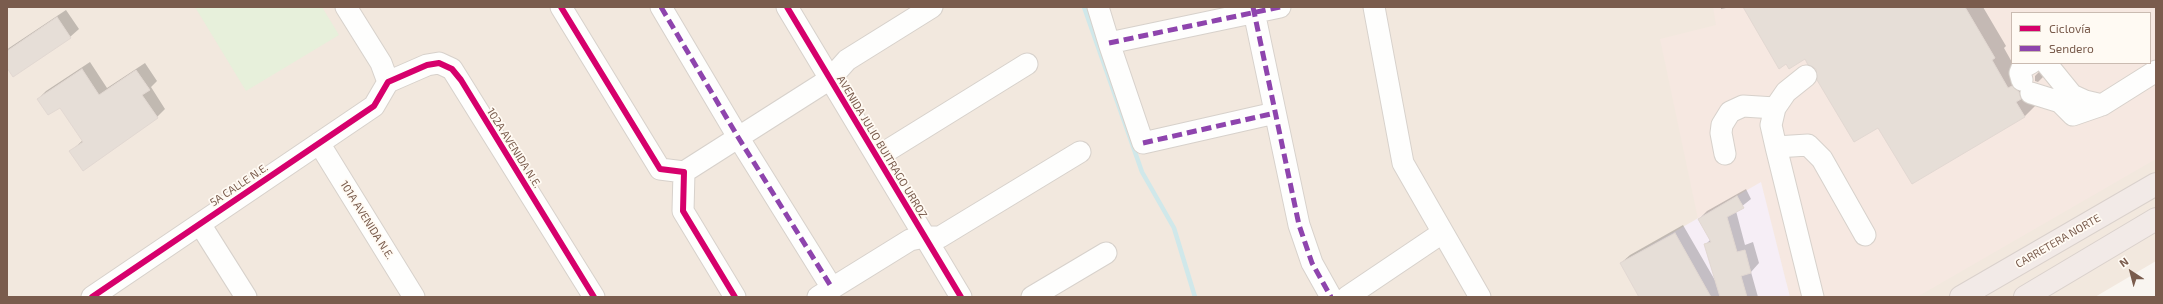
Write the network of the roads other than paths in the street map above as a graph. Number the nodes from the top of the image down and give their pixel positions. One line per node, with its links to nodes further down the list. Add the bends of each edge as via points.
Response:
1 (346, 7): 17 (street, via 381,63)
2 (561, 7): 27 (street, via 660,169)
3 (661, 7): 21 (street)
4 (787, 7): 16 (street, AVENIDA JULIO BUITRAGO URROZ)
5 (932, 7): 16 (street, via 848,60)
6 (1098, 7): 10 (street)
7 (1280, 7): 9 (street)
8 (1374, 7): 31 (street, via 1403,163)
9 (1254, 10): 10 (street); 20 (street)
10 (1109, 44): 20 (street, via 1143,143)
11 (1027, 64): 26 (street)
12 (2047, 64): 18 (street, via 2072,95)
13 (2156, 71): 18 (street)
14 (1806, 76): 19 (street, via 1786,92)
15 (2028, 79): 18 (street, via 2060,102 2073,115)
16 (830, 80): 21 (street); 26 (street, AVENIDA JULIO BUITRAGO URROZ)
17 (388, 82): 22 (street, 5A CALLE N.E., via 374,106); 39 (street, 102A AVENIDA N.E., via 427,65 439,64 452,70)
18 (2102, 105)
19 (1775, 108): 23 (street, via 1772,125); 25 (street, via 1743,106 1730,112 1722,125 1721,133)
20 (1275, 113): 43 (street, via 1299,225 1312,263)
21 (738, 137): 27 (street); 35 (street)
22 (319, 144): 30 (street, 5A CALLE N.E.); 38 (street, 101A AVENIDA N.E.)
23 (1776, 147): 32 (street, via 1808,145 1822,159); 46 (street)
24 (1080, 152): 33 (street, via 940,237)
25 (1725, 154)
26 (877, 157): 33 (street, AVENIDA JULIO BUITRAGO URROZ)
27 (684, 172): 40 (street, via 683,211)
28 (2156, 184): 47 (highway, CARRETERA NORTE)
29 (2156, 219): 48 (highway)
30 (200, 224): 36 (street, 5A CALLE N.E.); 37 (street)
31 (1442, 233): 44 (street); 45 (street)
32 (1865, 235)
33 (924, 237): 35 (street, via 910,240); 41 (street, AVENIDA JULIO BUITRAGO URROZ)
34 (1106, 253): 42 (street)
35 (825, 293)
36 (92, 297)
37 (246, 297)
38 (414, 297)
39 (594, 297)
40 (736, 297)
41 (961, 297)
42 (1032, 297)
43 (1330, 297)
44 (1347, 297)
45 (1480, 297)
46 (1813, 297)
47 (1961, 297)
48 (2025, 297)

